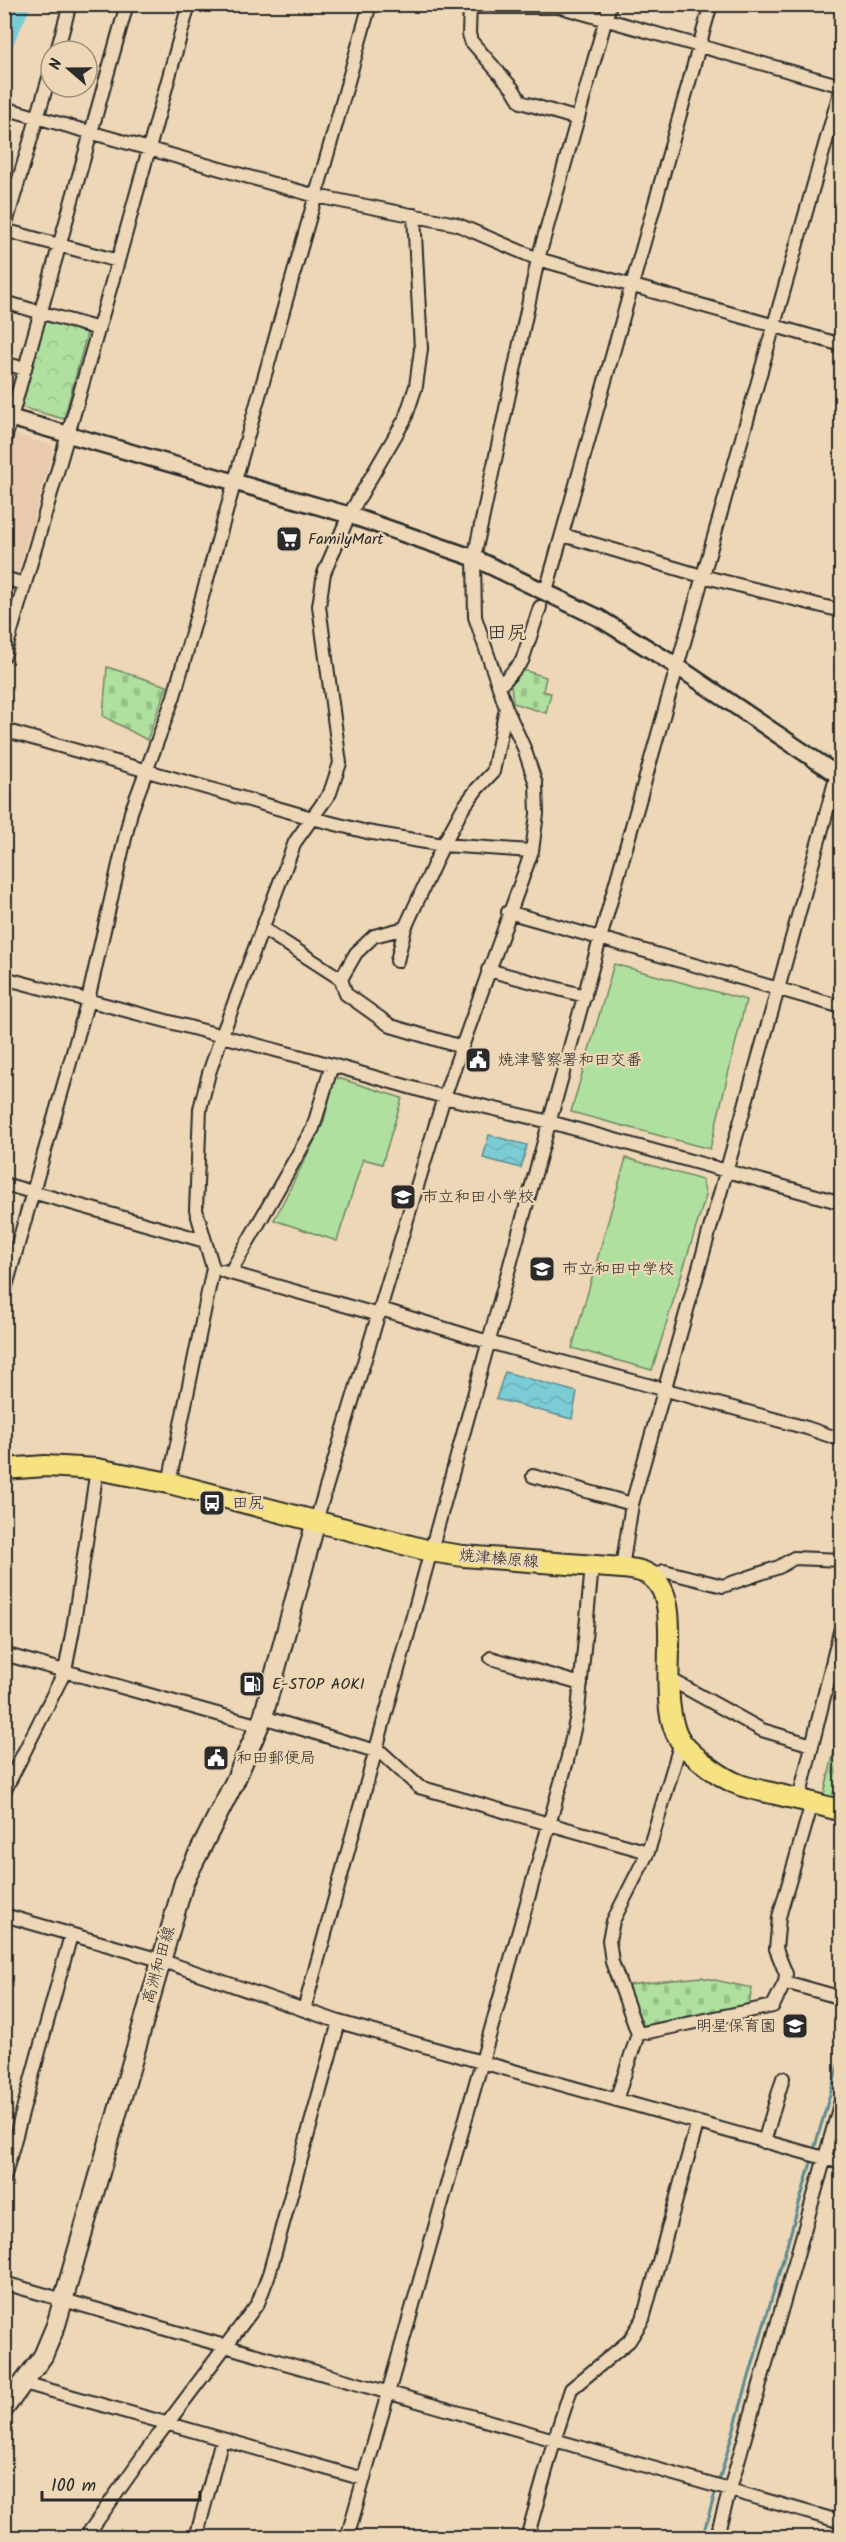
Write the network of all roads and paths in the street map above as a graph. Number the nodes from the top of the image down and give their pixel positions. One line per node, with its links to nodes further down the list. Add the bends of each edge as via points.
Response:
1 (70, 4): 10 (street)
2 (127, 4): 16 (street)
3 (189, 4): 17 (street)
4 (370, 4): 18 (street)
5 (443, 4): 8 (street)
6 (610, 4): 9 (street)
7 (711, 4): 11 (street)
8 (469, 6): 9 (street, via 561,7); 15 (street, via 471,41 521,102)
9 (606, 19): 11 (street); 15 (street)
10 (60, 39)
11 (699, 46): 24 (street); 27 (street, via 842,86)
12 (43, 99): 14 (street)
13 (4, 108): 14 (street)
14 (37, 118): 16 (street); 20 (street)
15 (578, 119): 22 (street)
16 (90, 132): 17 (street); 21 (street)
17 (149, 149): 18 (street); 23 (street)
18 (316, 196): 19 (street); 35 (street)
19 (414, 215): 22 (street, via 456,224); 36 (street, via 420,370 405,419)
20 (4, 230): 21 (street)
21 (59, 245): 23 (street); 26 (street)
22 (538, 259): 24 (street); 38 (street)
23 (118, 261): 28 (street)
24 (631, 286): 27 (street); 37 (street)
25 (4, 302): 26 (street)
26 (42, 312): 28 (street); 31 (street)
27 (774, 325): 29 (street); 39 (street)
28 (99, 329): 33 (street)
29 (842, 345)
30 (4, 363): 31 (street)
31 (25, 369): 32 (street)
32 (8, 417): 33 (street); 34 (street)
33 (69, 435): 35 (street); 41 (street)
34 (4, 443)
35 (234, 482): 36 (street); 51 (street, via 174,696)
36 (349, 515): 38 (street); 53 (street, via 324,573 319,606 340,763 330,793)
37 (563, 536): 39 (street); 42 (street)
38 (474, 558): 42 (street); 47 (street, via 475,617)
39 (702, 576): 44 (street); 46 (street)
40 (4, 578): 41 (street)
41 (24, 584): 45 (street)
42 (546, 591): 46 (street, via 599,618)
43 (540, 607): 47 (street, via 522,661)
44 (842, 611)
45 (4, 656)
46 (678, 667): 52 (street); 59 (street)
47 (499, 687): 48 (street)
48 (506, 708): 54 (street, via 493,772 463,808); 55 (street, via 536,784)
49 (4, 730): 51 (street)
50 (842, 756): 52 (street)
51 (145, 770): 53 (street); 66 (street, via 131,812)
52 (839, 776): 64 (street)
53 (312, 818): 54 (street, via 367,832); 57 (street, via 295,842)
54 (443, 844): 55 (street); 58 (street)
55 (532, 850): 56 (street)
56 (508, 912): 59 (street); 61 (street)
57 (262, 928): 63 (street); 68 (street)
58 (405, 928): 60 (street); 63 (street, via 374,936 356,953)
59 (600, 939): 64 (street); 65 (street)
60 (397, 961)
61 (488, 970): 65 (street); 69 (street)
62 (4, 978): 66 (street)
63 (342, 978): 69 (street, via 346,994 391,1026)
64 (778, 989): 67 (street); 73 (street)
65 (585, 996): 72 (street)
66 (88, 1000): 68 (street); 75 (street)
67 (842, 1007)
68 (222, 1035): 70 (street); 77 (street, via 200,1109 196,1210)
69 (462, 1047): 71 (street)
70 (332, 1065): 71 (street); 79 (street, via 313,1128)
71 (444, 1097): 72 (street); 81 (street)
72 (550, 1122): 73 (street); 82 (street)
73 (725, 1170): 76 (street); 83 (street)
74 (4, 1184): 75 (street)
75 (33, 1192): 77 (street); 80 (street)
76 (842, 1203)
77 (205, 1241): 78 (street)
78 (213, 1268): 79 (street); 88 (street)
79 (230, 1273): 81 (street)
80 (4, 1293)
81 (380, 1312): 82 (street); 90 (street)
82 (488, 1342): 83 (street); 91 (street)
83 (665, 1391): 84 (street); 89 (street)
84 (842, 1440)
85 (4, 1469): 86 (main road, 焼津榛原線)
86 (97, 1469): 88 (main road, 焼津榛原線); 99 (street)
87 (533, 1476): 89 (street)
88 (169, 1484): 90 (main road, 焼津榛原線)
89 (632, 1504): 94 (street)
90 (316, 1521): 91 (main road, 焼津榛原線); 102 (main road, 高洲和田線)
91 (430, 1551): 93 (main road, 焼津榛原線); 105 (street)
92 (842, 1560): 95 (street, via 794,1558 723,1586 664,1571)
93 (592, 1566): 94 (main road, 焼津榛原線); 101 (street)
94 (622, 1568): 95 (main road, 焼津榛原線)
95 (653, 1577): 100 (main road, via 664,1593 669,1620)
96 (842, 1623): 104 (street)
97 (4, 1654): 99 (street)
98 (491, 1658): 101 (street)
99 (64, 1671): 102 (street); 106 (street)
100 (668, 1678): 103 (main road, via 668,1704); 104 (street, via 762,1730)
101 (581, 1684): 109 (street, via 579,1711)
102 (262, 1721): 105 (street); 113 (main road, 高洲和田線, via 184,1882)
103 (681, 1742): 107 (main road, via 722,1776 740,1785); 110 (street)
104 (812, 1745): 107 (street)
105 (376, 1751): 109 (street, via 420,1787); 116 (street)
106 (4, 1792)
107 (805, 1801): 108 (main road); 114 (street, via 779,1917 776,1949 786,1974)
108 (842, 1811)
109 (550, 1824): 110 (street); 119 (street)
110 (648, 1852): 118 (street, via 613,1921 609,1940 612,1962)
111 (4, 1915): 112 (street)
112 (70, 1935): 113 (street); 127 (street)
113 (160, 1960): 116 (street); 129 (main road, 高洲和田線)
114 (785, 1982): 115 (street); 118 (street, via 772,2006)
115 (842, 1998)
116 (304, 2010): 117 (street)
117 (339, 2022): 119 (street); 130 (street, via 269,2274 258,2303)
118 (638, 2034): 122 (street)
119 (482, 2063): 122 (street); 132 (street)
120 (783, 2078): 124 (street)
121 (842, 2098): 125 (street)
122 (616, 2100): 123 (street)
123 (697, 2124): 124 (street); 135 (street, via 643,2319 629,2341 571,2390)
124 (764, 2142): 125 (street)
125 (825, 2158): 126 (street); 138 (street)
126 (842, 2163)
127 (4, 2179)
128 (4, 2283): 129 (street)
129 (64, 2300): 130 (street); 131 (main road, 高洲和田線, via 43,2356)
130 (225, 2347): 132 (street); 134 (street)
131 (24, 2383): 133 (main road, 高洲和田線); 134 (street)
132 (388, 2394): 135 (street); 137 (street)
133 (4, 2409)
134 (166, 2425): 136 (street); 140 (street)
135 (555, 2438): 138 (street); 143 (street)
136 (222, 2439): 137 (street); 141 (street)
137 (364, 2479): 142 (street)
138 (722, 2488): 139 (street); 144 (street)
139 (842, 2522)
140 (85, 2538)
141 (196, 2538)
142 (347, 2538)
143 (528, 2538)
144 (716, 2538)

